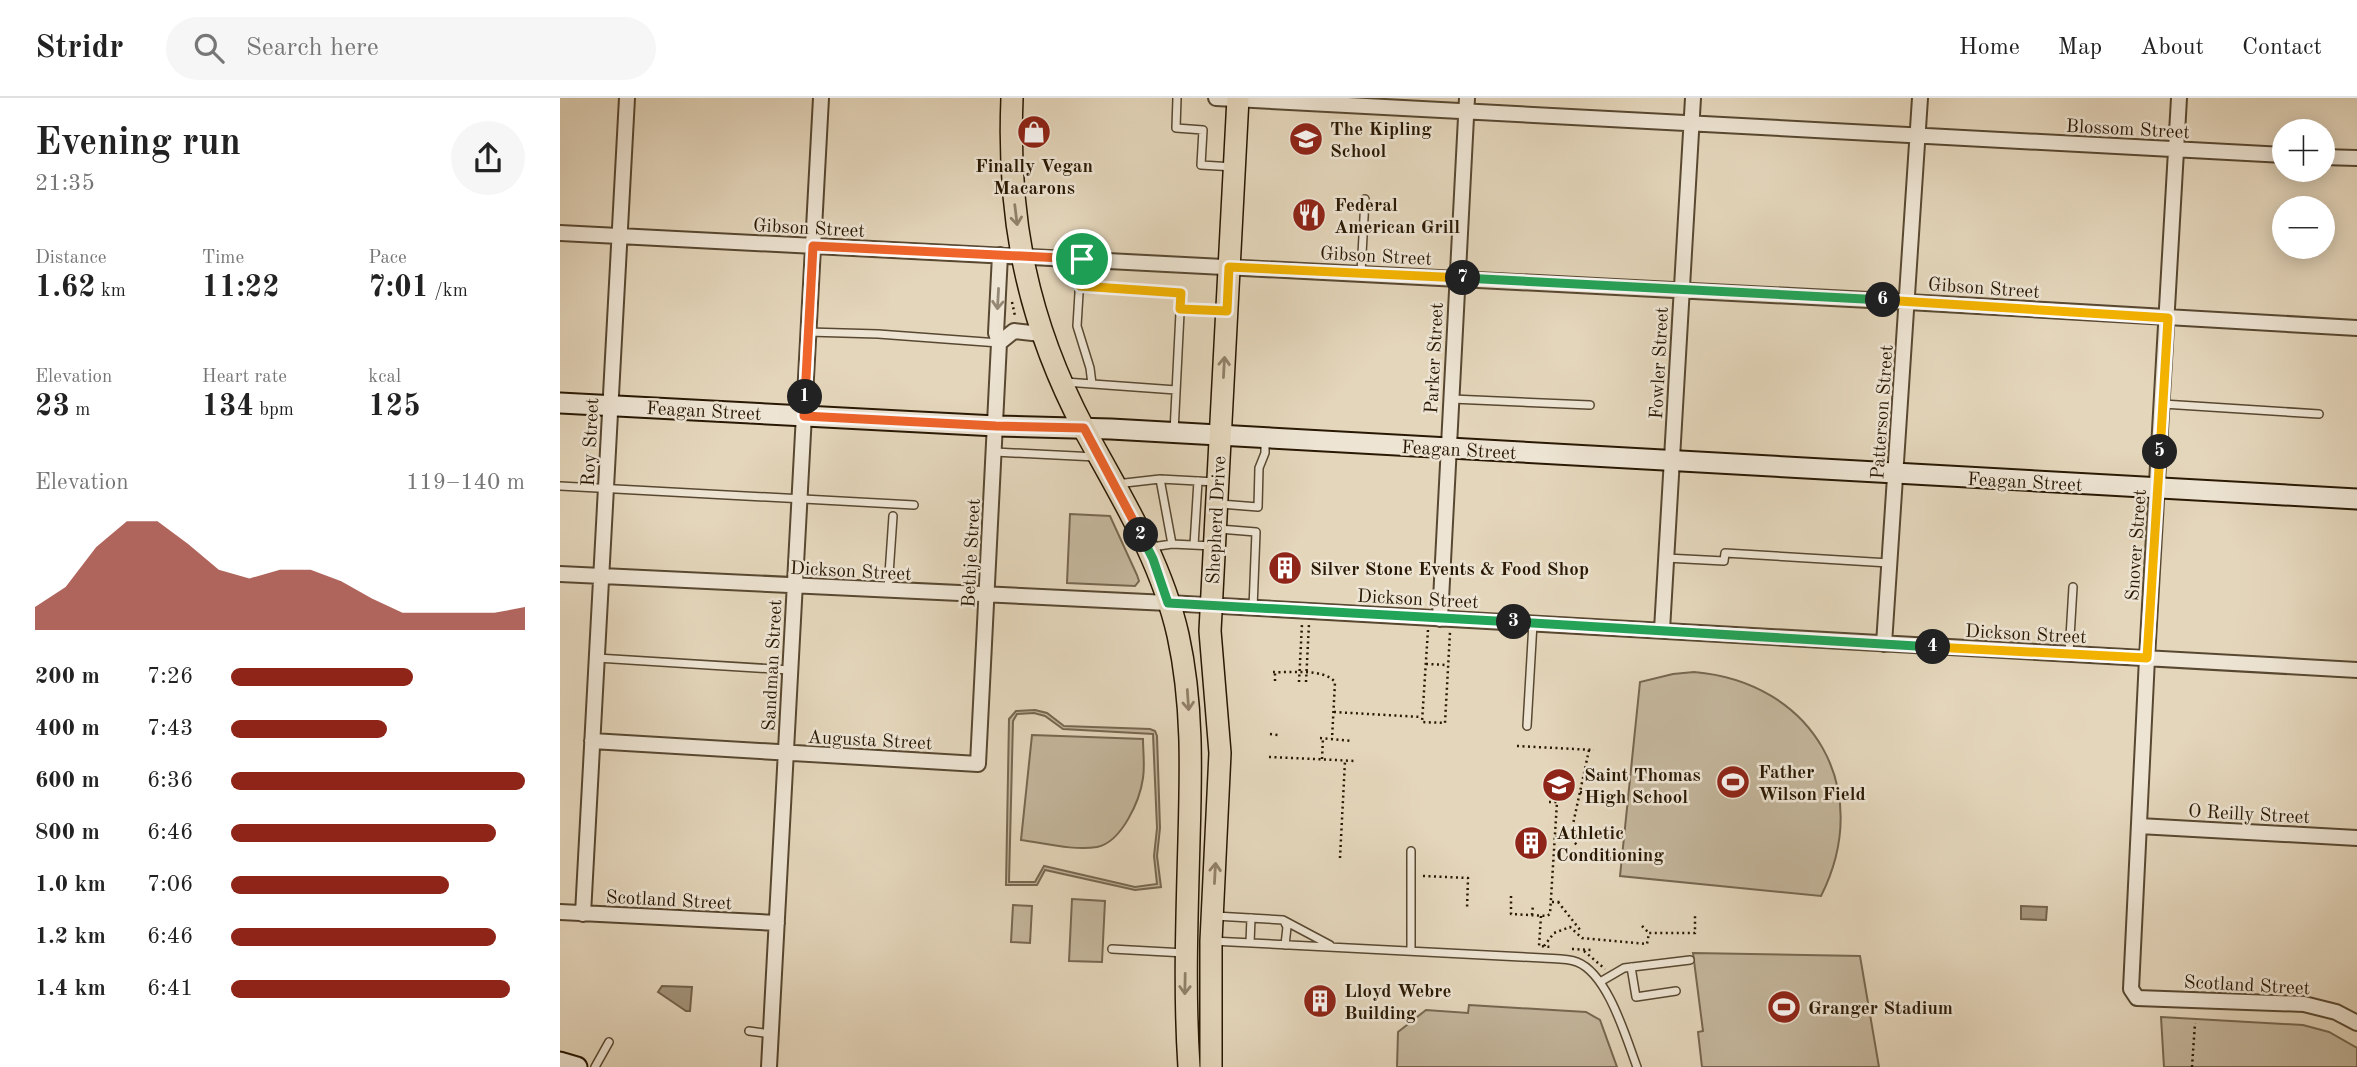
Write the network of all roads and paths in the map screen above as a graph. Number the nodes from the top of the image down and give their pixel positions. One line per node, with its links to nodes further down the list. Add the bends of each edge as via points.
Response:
1 (627, 98): 20 (street, Roy Street)
2 (821, 98): 21 (street, Sandman Street)
3 (1012, 98): 22 (main road, one-way to 22)
4 (1177, 98): 17 (lane, via 1176,128 1203,130 1201,165)
5 (1216, 98): 6 (street, Blossom Street)
6 (1238, 98): 10 (street, Blossom Street); 17 (main road, Shepherd Drive)
7 (1693, 98): 11 (street, Fowler Street)
8 (1920, 98): 12 (street, Patterson Street)
9 (2179, 98): 13 (street, Snover Street)
10 (1466, 105): 11 (street, Blossom Street); 26 (street, Parker Street)
11 (1691, 124): 12 (street, Blossom Street); 28 (street, Fowler Street)
12 (1918, 136): 13 (street, Blossom Street); 29 (street, Patterson Street)
13 (2177, 150): 14 (street, Blossom Street); 32 (street, Snover Street)
14 (2272, 154)
15 (2335, 157): 16 (street)
16 (2357, 158)
17 (1234, 167): 24 (main road, Shepherd Drive)
18 (1366, 199): 25 (lane)
19 (560, 233): 20 (street, Gibson Street)
20 (620, 236): 21 (street, Gibson Street); 44 (street, Roy Street)
21 (813, 246): 22 (street, Gibson Street); 34 (street, Sandman Street)
22 (1011, 255): 23 (street, Gibson Street); 35 (main road); 36 (street, Bethje Street, one-way to 36, via 996,333)
23 (1082, 259): 24 (street, Gibson Street); 27 (lane)
24 (1229, 267): 25 (street, Gibson Street); 31 (main road, Shepherd Drive)
25 (1361, 274): 26 (street, Gibson Street)
26 (1456, 278): 28 (street, Gibson Street); 40 (street, Parker Street)
27 (1080, 286): 30 (lane, via 1181,293); 38 (lane, via 1077,326)
28 (1681, 290): 29 (street, Gibson Street); 55 (street, Fowler Street)
29 (1908, 302): 32 (street, Gibson Street); 56 (street, Patterson Street)
30 (1180, 309): 31 (lane); 39 (lane)
31 (1227, 311): 50 (main road, Shepherd Drive, one-way to 31)
32 (2168, 318): 33 (street, Gibson Street); 42 (street, Snover Street)
33 (2357, 328)
34 (808, 332): 36 (lane); 46 (street, Sandman Street)
35 (1041, 334): 36 (street, via 1014,331); 37 (main road)
36 (999, 343): 47 (street, Bethje Street)
37 (1061, 382): 38 (lane); 48 (main road)
38 (1092, 384): 39 (lane)
39 (1176, 390): 49 (lane)
40 (1451, 399): 43 (lane); 52 (street, Parker Street)
41 (560, 403): 44 (street, Feagan Street)
42 (2163, 404): 45 (lane); 60 (street, Snover Street)
43 (1590, 405)
44 (611, 406): 46 (street, Feagan Street); 61 (street, Roy Street)
45 (2319, 414)
46 (804, 416): 47 (street, Feagan Street); 63 (street, Sandman Street)
47 (996, 426): 48 (street, Feagan Street); 53 (street, Bethje Street)
48 (1084, 428): 49 (street, Feagan Street); 54 (main road)
49 (1174, 433): 50 (street, Feagan Street)
50 (1220, 435): 51 (street, Feagan Street); 62 (main road, Shepherd Drive)
51 (1265, 439): 52 (street, Feagan Street); 62 (lane, via 1258,507)
52 (1449, 448): 55 (street, Feagan Street); 81 (street, Parker Street)
53 (995, 452): 54 (lane); 77 (street, Bethje Street)
54 (1100, 457): 58 (main road)
55 (1673, 461): 56 (street, Feagan Street); 70 (street, Fowler Street)
56 (1897, 475): 60 (street, Feagan Street); 71 (street, Patterson Street)
57 (1160, 479): 58 (lane); 62 (lane); 68 (lane)
58 (1116, 484): 69 (main road)
59 (560, 486): 61 (lane)
60 (2158, 488): 64 (street, Feagan Street); 99 (street, Snover Street)
61 (606, 489): 63 (lane); 73 (street, Roy Street)
62 (1211, 489): 67 (main road, Shepherd Drive); 67 (lane)
63 (799, 499): 65 (lane); 74 (street, Sandman Street)
64 (2357, 499)
65 (914, 505)
66 (893, 516): 76 (lane)
67 (1208, 540): 68 (lane); 79 (main road, Shepherd Drive); 80 (lane, via 1256,532)
68 (1172, 544): 69 (lane)
69 (1147, 548): 78 (main road)
70 (1666, 558): 71 (lane, via 1724,561 1725,553); 86 (street, Fowler Street)
71 (1889, 563): 92 (street, Patterson Street)
72 (560, 574): 73 (street, Dickson Street)
73 (601, 576): 74 (street, Dickson Street); 98 (street, Roy Street)
74 (795, 586): 76 (street, Dickson Street); 105 (street, Sandman Street)
75 (2073, 586): 97 (lane)
76 (888, 592): 77 (street, Dickson Street)
77 (986, 595): 78 (street, Dickson Street); 128 (street, Bethje Street)
78 (1168, 603): 79 (street, Dickson Street); 154 (main road, one-way to 154, via 1178,633 1192,749)
79 (1211, 606): 80 (street, Dickson Street); 150 (main road, Shepherd Drive, one-way to 79, via 1220,754)
80 (1252, 608): 81 (street, Dickson Street)
81 (1440, 619): 82 (street, Dickson Street)
82 (1532, 623): 86 (street, Dickson Street); 114 (lane)
83 (1302, 624): 88 (path)
84 (1309, 624): 89 (path)
85 (1427, 630): 103 (path)
86 (1662, 630): 92 (street, Dickson Street)
87 (1450, 632): 104 (path)
88 (1301, 635): 89 (path); 90 (path)
89 (1308, 635): 91 (path)
90 (1301, 641): 91 (path); 93 (path)
91 (1308, 641): 94 (path)
92 (1884, 645): 97 (street, Dickson Street)
93 (1301, 647): 94 (path); 95 (path)
94 (1308, 647): 96 (path)
95 (1300, 654): 96 (path); 102 (path)
96 (1307, 654): 100 (path)
97 (2069, 654): 99 (street, Dickson Street)
98 (596, 658): 105 (lane); 118 (street, Roy Street)
99 (2147, 658): 106 (street, Dickson Street); 132 (street, Snover Street)
100 (1307, 662): 102 (path); 108 (path)
101 (1291, 663): 102 (path)
102 (1300, 663): 107 (path)
103 (1426, 664): 104 (path); 113 (path)
104 (1448, 665): 113 (path, via 1445,723 1422,722)
105 (790, 670): 123 (street, Sandman Street)
106 (2357, 670)
107 (1299, 673): 108 (path); 109 (path, via 1274,672); 110 (path)
108 (1306, 674): 111 (path); 112 (path, via 1334,680)
109 (1275, 681)
110 (1299, 682)
111 (1306, 682)
112 (1334, 712): 113 (path); 117 (path)
113 (1423, 717)
114 (1527, 726)
115 (1270, 734): 116 (path)
116 (1278, 735)
117 (1332, 739): 119 (path); 125 (path, via 1322,738)
118 (592, 741): 123 (street, Augusta Street); 147 (street, Roy Street)
119 (1352, 741)
120 (1517, 746): 121 (path)
121 (1589, 750): 122 (path); 129 (path)
122 (1594, 751)
123 (786, 753): 128 (street, Augusta Street); 155 (street, Sandman Street)
124 (1269, 757): 125 (path)
125 (1322, 760): 126 (path)
126 (1345, 761): 127 (path); 138 (path)
127 (1356, 761)
128 (978, 764)
129 (1580, 792): 130 (path); 134 (path)
130 (1599, 796)
131 (1549, 802): 133 (path, via 1557,802)
132 (2138, 826): 135 (street, O Reilly Street); 176 (street, Snover Street)
133 (1555, 837): 134 (path); 143 (path)
134 (1570, 838): 136 (path)
135 (2357, 838)
136 (1577, 845)
137 (1411, 851): 170 (lane)
138 (1340, 858)
139 (1469, 872): 141 (path)
140 (1423, 876): 141 (path)
141 (1468, 878): 145 (path)
142 (1511, 896): 149 (path, via 1511,914)
143 (1552, 902): 151 (path, via 1550,914); 157 (path, via 1560,902)
144 (1533, 905): 149 (path)
145 (1467, 909)
146 (560, 912): 147 (street, Scotland Street)
147 (583, 914): 155 (street, Scotland Street)
148 (1695, 914): 158 (path, via 1695,933)
149 (1532, 915): 151 (path)
150 (1212, 916): 152 (lane); 161 (main road, Shepherd Drive)
151 (1541, 916): 164 (path, via 1539,946)
152 (1251, 918): 153 (lane); 162 (lane)
153 (1283, 920): 163 (lane); 165 (lane)
154 (1187, 922): 161 (main road); 171 (main road)
155 (777, 923): 180 (street, Sandman Street)
156 (1642, 926): 158 (path)
157 (1581, 931): 159 (path); 164 (path, via 1563,929)
158 (1648, 933): 160 (path, via 1647,944)
159 (1584, 938): 160 (path); 169 (path)
160 (1590, 938): 169 (path, via 1590,950)
161 (1211, 941): 162 (lane); 183 (main road, Shepherd Drive)
162 (1250, 943): 163 (lane)
163 (1285, 944): 165 (lane)
164 (1544, 946): 166 (path)
165 (1334, 947): 170 (lane)
166 (1556, 947)
167 (1569, 948): 169 (path)
168 (1112, 949): 171 (lane)
169 (1583, 949)
170 (1411, 951): 174 (lane, via 1565,959 1582,965)
171 (1186, 953): 182 (main road, one-way to 182)
172 (1690, 960): 173 (lane)
173 (1632, 967): 174 (lane); 175 (lane, via 1636,997)
174 (1600, 982): 189 (lane)
175 (1676, 991)
176 (2133, 993): 178 (street, Scotland Street, via 2137,998 2304,1004)
177 (2195, 1023): 190 (path)
178 (2357, 1023)
179 (748, 1031): 180 (lane)
180 (771, 1034): 187 (street, Sandman Street)
181 (609, 1042): 186 (lane)
182 (1188, 1057): 188 (main road)
183 (1212, 1061)
184 (560, 1062): 185 (street)
185 (577, 1067)
186 (595, 1067)
187 (769, 1067)
188 (1181, 1067)
189 (1637, 1067)
190 (2192, 1067)

